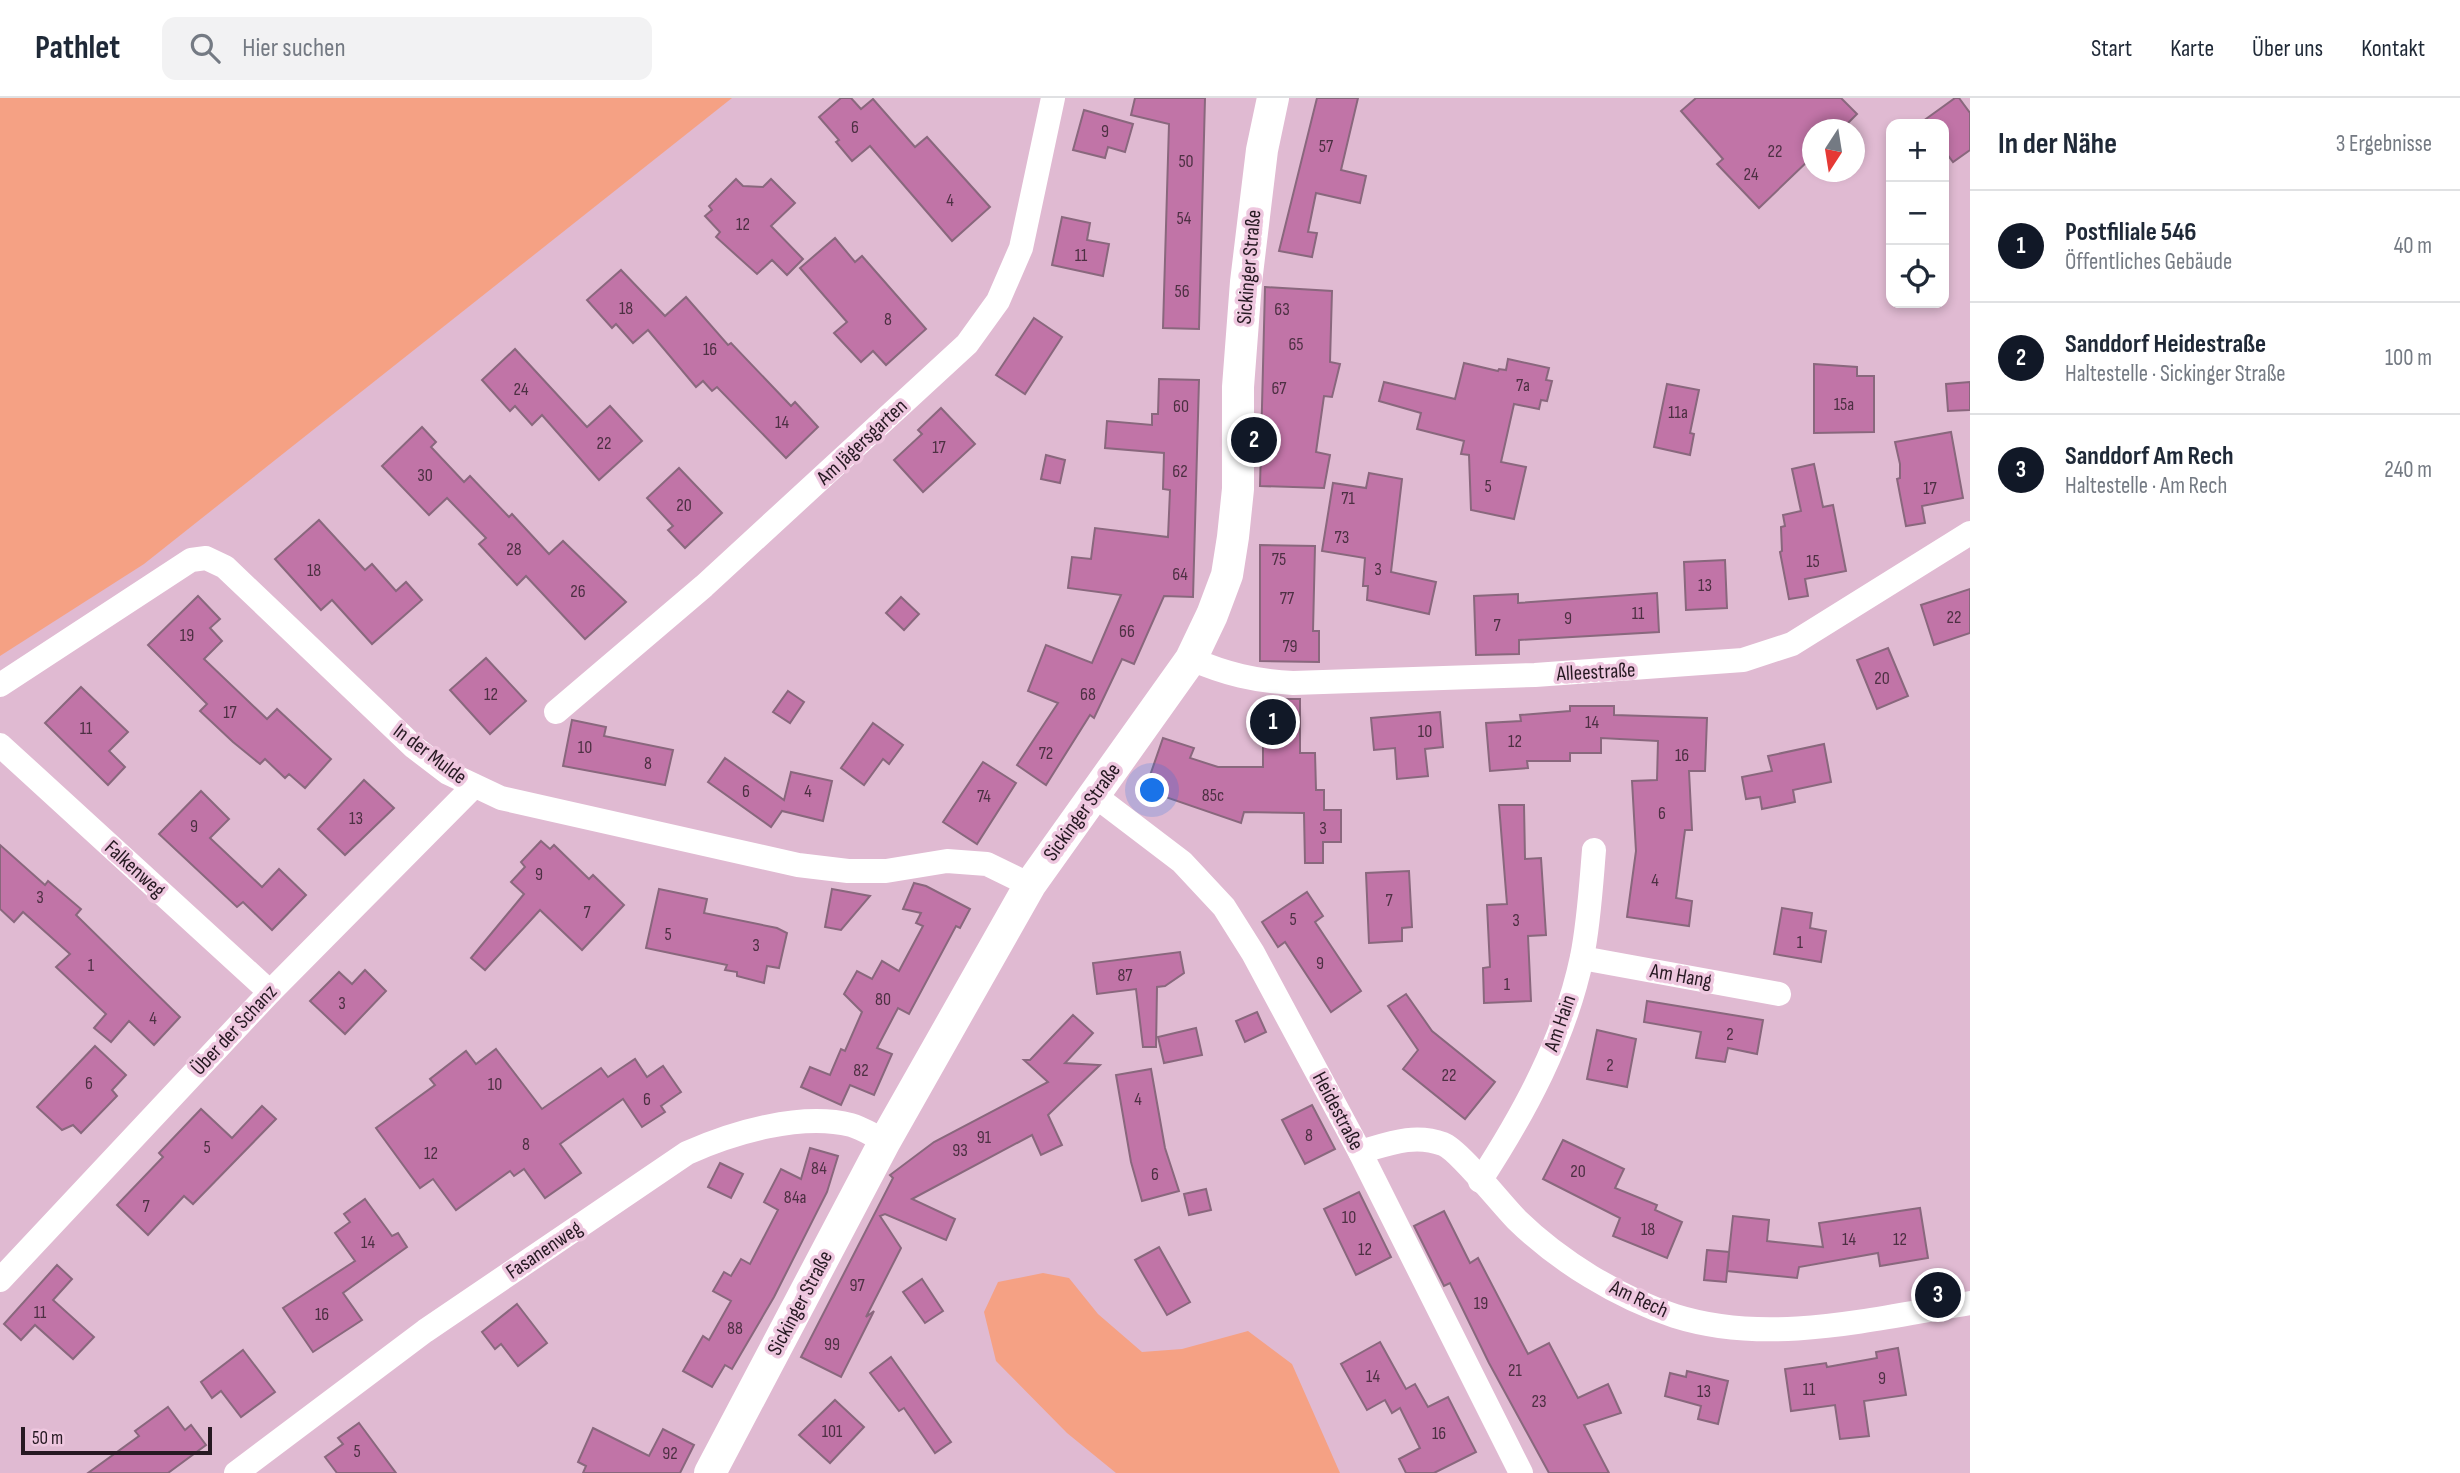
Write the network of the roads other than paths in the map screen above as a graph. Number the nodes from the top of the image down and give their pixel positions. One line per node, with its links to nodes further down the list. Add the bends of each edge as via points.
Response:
1 (1053, 98): 6 (street, Am Jägersgarten, via 1021,248 999,301 967,344 704,586)
2 (1273, 98): 4 (street, Sickinger Straße, via 1246,282 1233,537 1227,575)
3 (1970, 533): 4 (street, Alleestraße, via 1792,644 1743,660 1589,672 1293,683 1255,681)
4 (1191, 659): 9 (street, Sickinger Straße)
5 (0, 685): 8 (street, In der Mulde, via 191,560 206,558 225,567 414,747)
6 (556, 712)
7 (0, 746): 13 (street, Falkenweg)
8 (474, 786): 11 (street, In der Mulde, via 501,798 798,865 886,871 947,862 987,864); 13 (street, Über der Schanz)
9 (1094, 795): 11 (street, Sickinger Straße); 16 (street, Heidestraße, via 1182,862 1224,907)
10 (1594, 850): 12 (street, Am Hain)
11 (1030, 885): 15 (street, Sickinger Straße)
12 (1582, 958): 14 (street, Am Hang); 17 (street, Am Hain, via 1520,1121)
13 (270, 992): 18 (street, Über der Schanz)
14 (1779, 994)
15 (885, 1141): 20 (street, Fasanenweg, via 851,1125 780,1125 730,1134 687,1153 425,1331); 21 (street, Sickinger Straße)
16 (1360, 1152): 17 (street, Am Rech, via 1404,1139 1426,1139 1446,1145); 22 (street, Heidestraße)
17 (1480, 1181): 19 (street, Am Rech, via 1518,1221 1577,1266 1634,1300 1713,1326 1819,1327)
18 (0, 1280)
19 (1970, 1303)
20 (236, 1473)
21 (710, 1473)
22 (1521, 1473)

